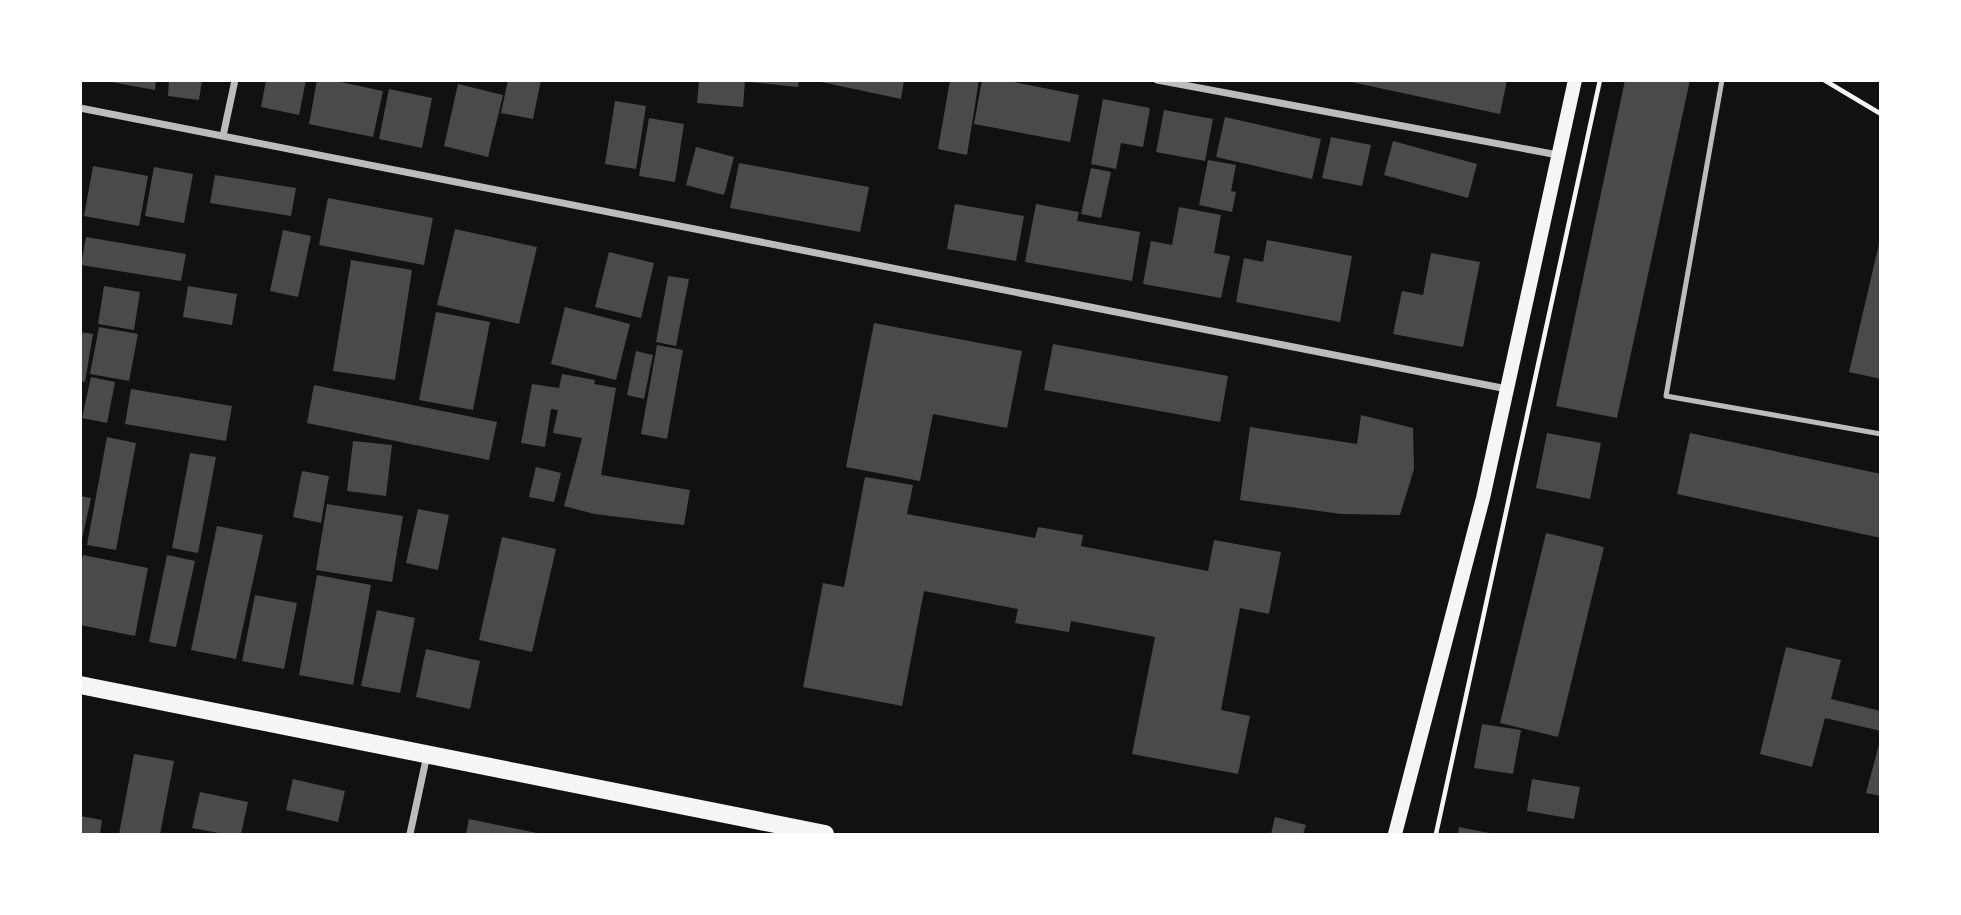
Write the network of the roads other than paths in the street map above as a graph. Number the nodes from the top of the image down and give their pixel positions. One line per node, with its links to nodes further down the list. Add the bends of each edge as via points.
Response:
1 (235, 80): 6 (street)
2 (1157, 80): 7 (street)
3 (1575, 80): 7 (main road)
4 (1722, 80): 9 (lane, via 1666,396)
5 (80, 108): 6 (street)
6 (223, 136): 8 (street)
7 (1559, 155): 8 (main road)
8 (1507, 388): 14 (main road)
9 (1881, 434)
10 (80, 685): 11 (main road)
11 (427, 755): 12 (street); 13 (main road)
12 (410, 835)
13 (825, 835)
14 (1395, 835)

